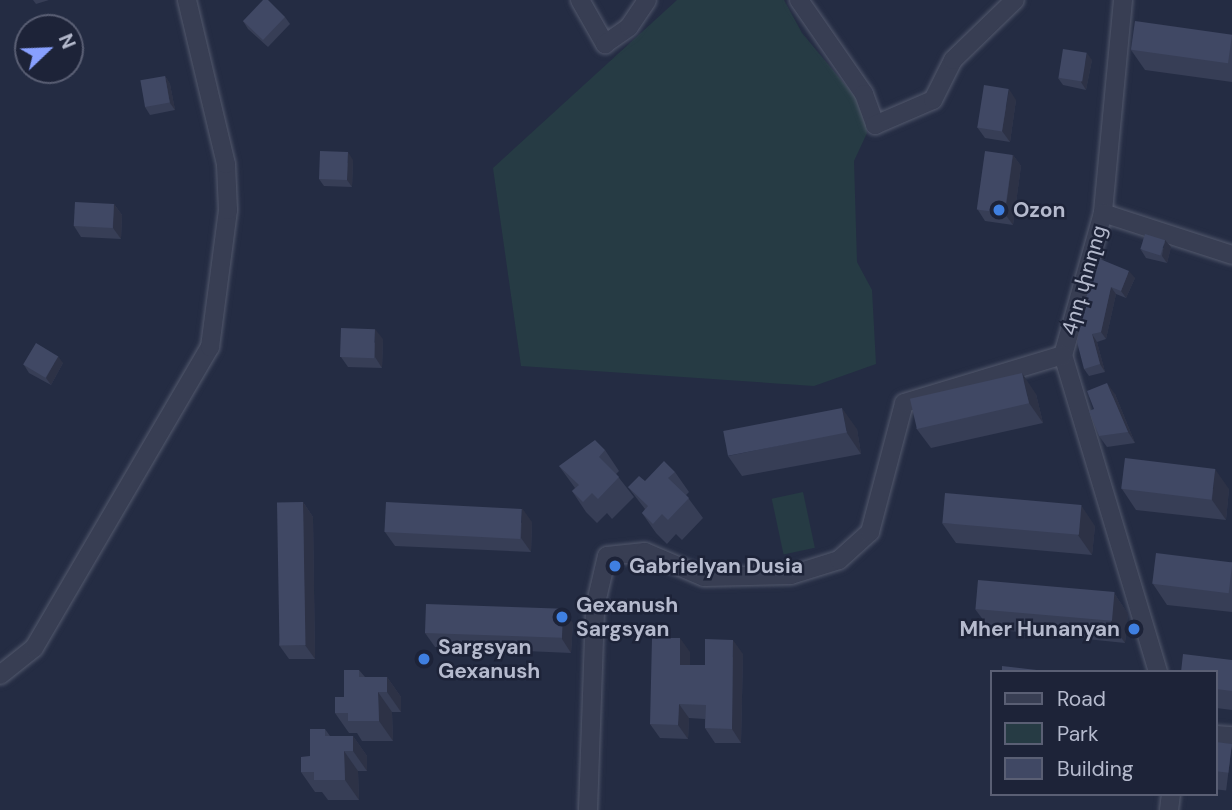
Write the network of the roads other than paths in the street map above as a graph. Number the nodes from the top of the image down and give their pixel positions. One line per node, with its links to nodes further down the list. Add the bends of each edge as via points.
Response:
1 (187, 0): 11 (street, via 226,164 228,210 210,347 34,648)
2 (580, 0): 3 (street, via 605,44 629,27)
3 (647, 0)
4 (799, 0): 5 (street, via 864,94 875,125 933,100 953,60)
5 (1015, 0)
6 (1123, 0): 7 (street, 4րդ փողոց)
7 (1104, 213): 8 (street); 9 (street, 4րդ փողոց)
8 (1232, 255)
9 (1063, 355): 10 (street, 4րդ փողոց); 12 (street, via 904,403 870,532 839,560 791,575 704,577 645,552 607,556 595,607)
10 (1157, 670)
11 (0, 675)
12 (588, 810)

